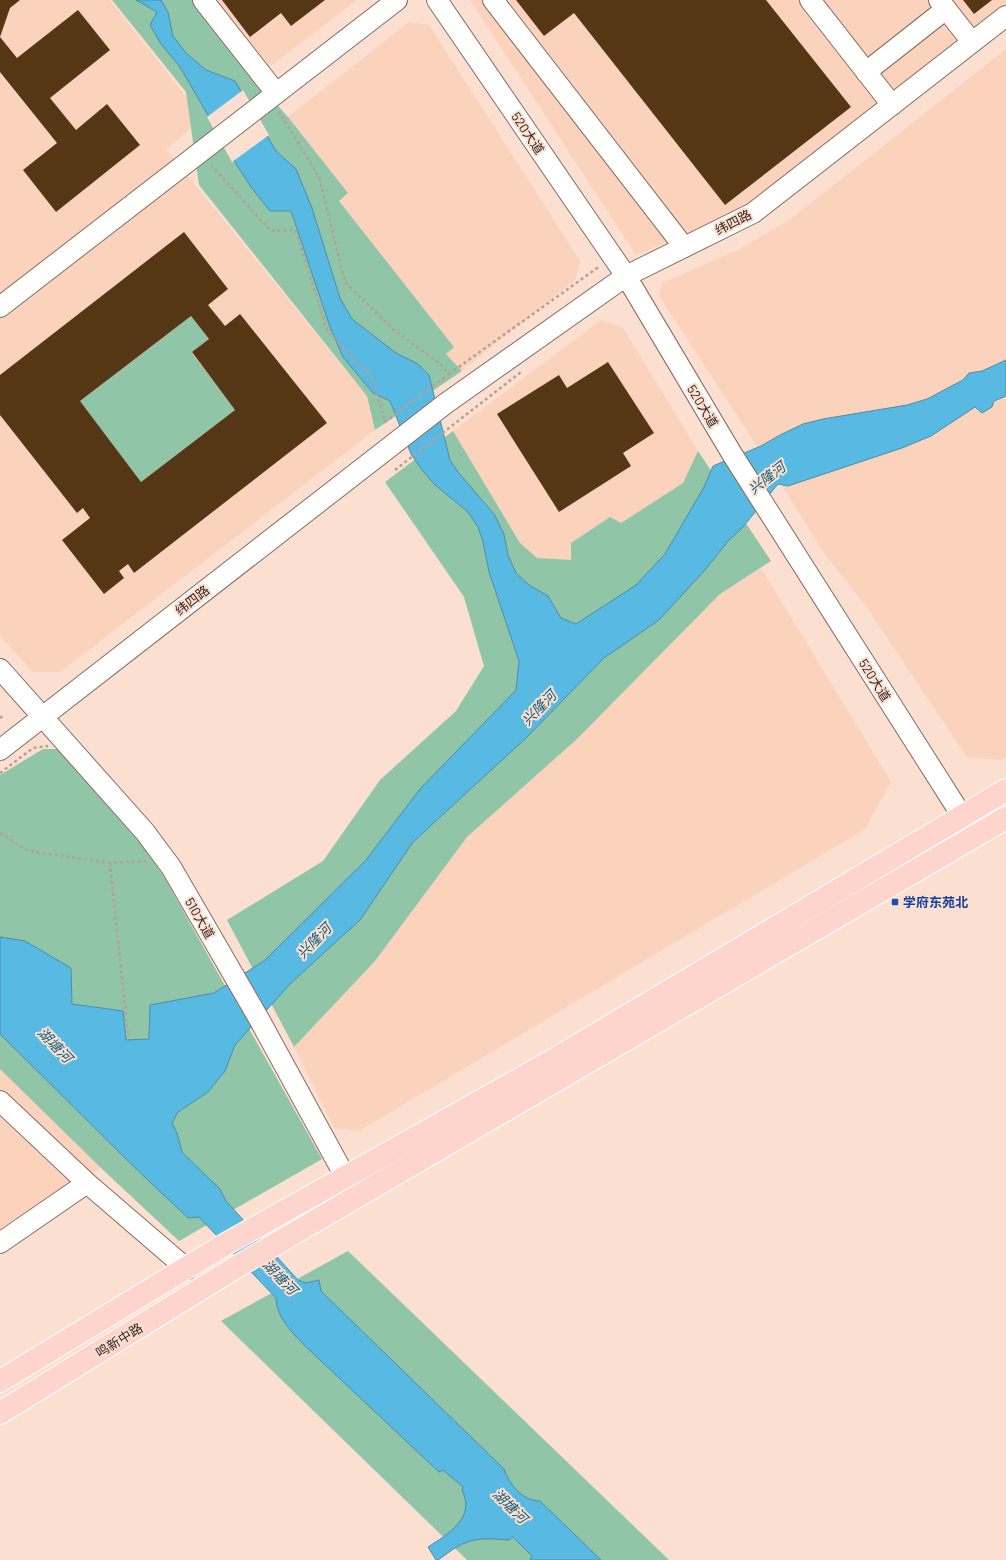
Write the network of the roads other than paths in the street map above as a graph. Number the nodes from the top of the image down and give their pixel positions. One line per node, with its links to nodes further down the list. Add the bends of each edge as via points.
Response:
1 (203, 0): 10 (street)
2 (397, 0): 10 (street)
3 (437, 0): 13 (street, 520大道)
4 (493, 0): 12 (street)
5 (810, 0): 9 (street)
6 (942, 4): 8 (street); 9 (street)
7 (1006, 16): 8 (street, 纬四路)
8 (972, 42): 11 (street, 纬四路)
9 (866, 72): 11 (street)
10 (278, 103): 14 (street, via 261,106)
11 (892, 105): 12 (street, 纬四路, via 753,213)
12 (684, 247): 13 (street, 纬四路)
13 (626, 276): 16 (street, 纬四路, via 445,404); 19 (street, 520大道, via 732,454)
14 (0, 307)
15 (0, 669): 16 (street, 510大道)
16 (42, 717): 17 (street, 纬四路); 22 (street, 510大道, via 145,832 171,868 259,1020)
17 (0, 750)
18 (1006, 790): 19 (main road, 鸣新中路)
19 (962, 816): 22 (main road, 鸣新中路, via 548,1063)
20 (1006, 818): 24 (main road, 鸣新中路)
21 (0, 1101): 23 (street)
22 (345, 1177): 24 (street, 510大道); 26 (main road, 鸣新中路)
23 (87, 1183): 25 (street); 26 (street)
24 (356, 1198): 28 (main road, 鸣新中路, via 238,1266)
25 (0, 1243)
26 (186, 1268): 27 (main road, 鸣新中路)
27 (0, 1381)
28 (0, 1413)

